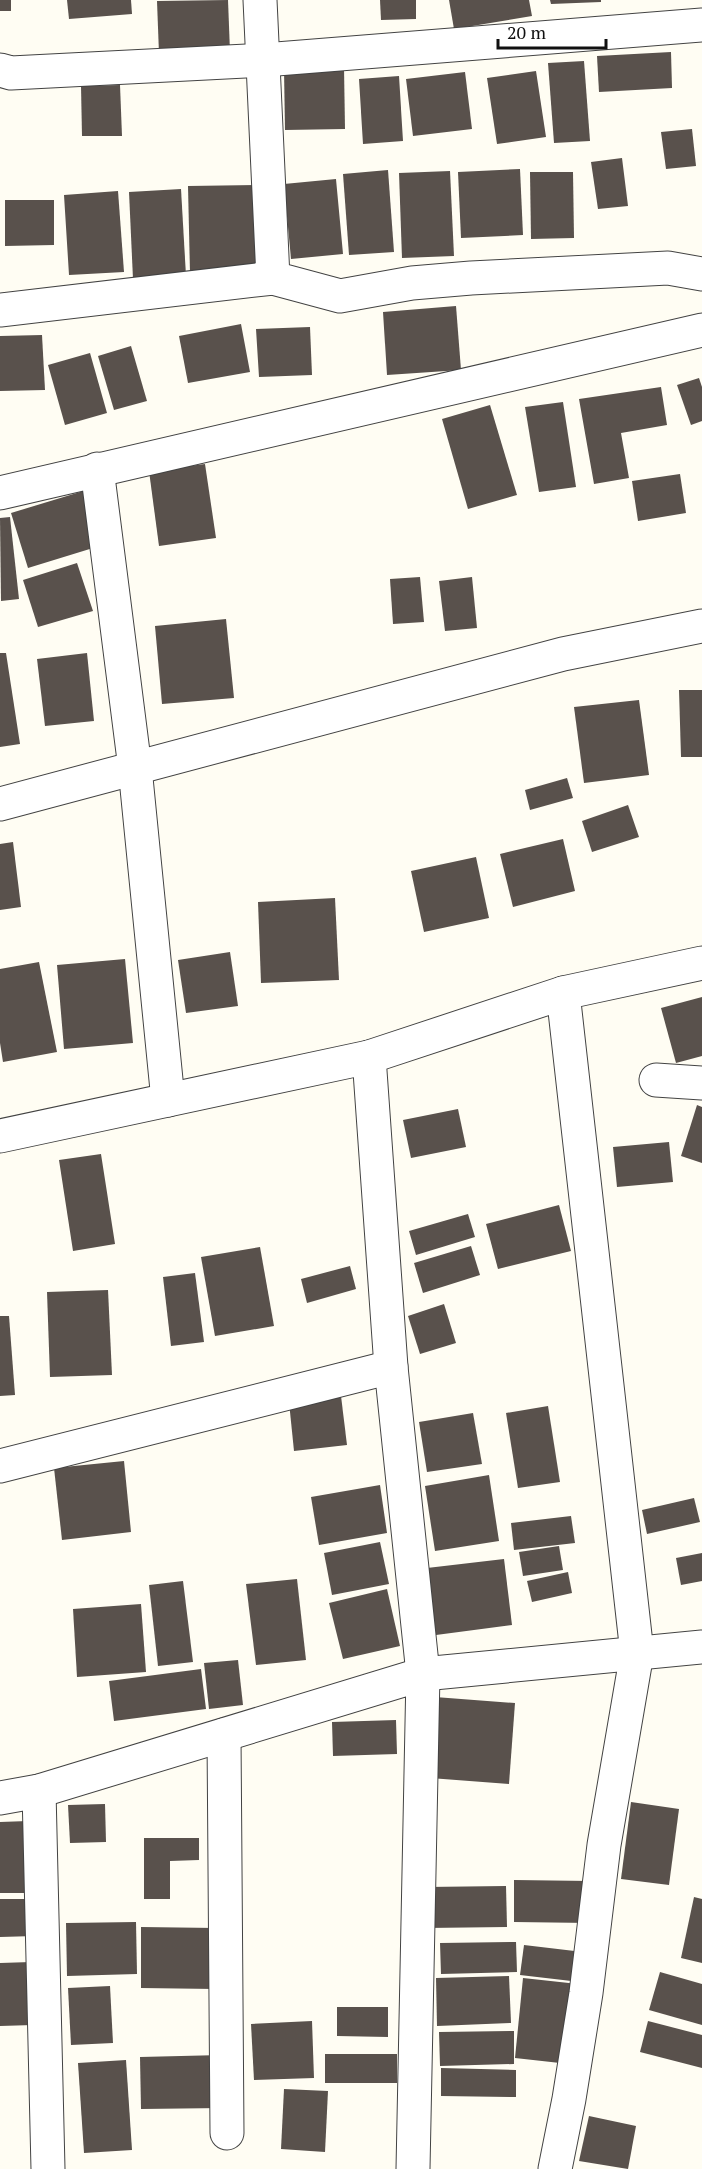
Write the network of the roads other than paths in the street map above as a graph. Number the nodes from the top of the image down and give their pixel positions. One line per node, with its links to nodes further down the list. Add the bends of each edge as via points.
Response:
1 (260, 0): 3 (street)
2 (702, 26): 3 (street)
3 (264, 60): 4 (street); 6 (street)
4 (0, 70)
5 (702, 274): 6 (street, via 668,268 471,278 412,283 340,296)
6 (273, 278): 7 (street)
7 (0, 310)
8 (702, 330): 9 (street)
9 (97, 469): 10 (street); 12 (street)
10 (0, 493)
11 (702, 626): 12 (street, via 564,654)
12 (135, 768): 13 (street); 19 (street)
13 (0, 804)
14 (702, 963): 15 (street)
15 (563, 993): 16 (street); 24 (street)
16 (369, 1057): 19 (street); 21 (street)
17 (656, 1080): 18 (street)
18 (702, 1083)
19 (168, 1100): 20 (street)
20 (0, 1136)
21 (391, 1367): 22 (street); 25 (street)
22 (0, 1466)
23 (702, 1647): 24 (street)
24 (637, 1653): 25 (street); 32 (street)
25 (423, 1674): 26 (street); 31 (street)
26 (224, 1735): 27 (street); 29 (street)
27 (39, 1791): 28 (street); 30 (street)
28 (0, 1798)
29 (227, 2133)
30 (48, 2169)
31 (413, 2169)
32 (555, 2169)

